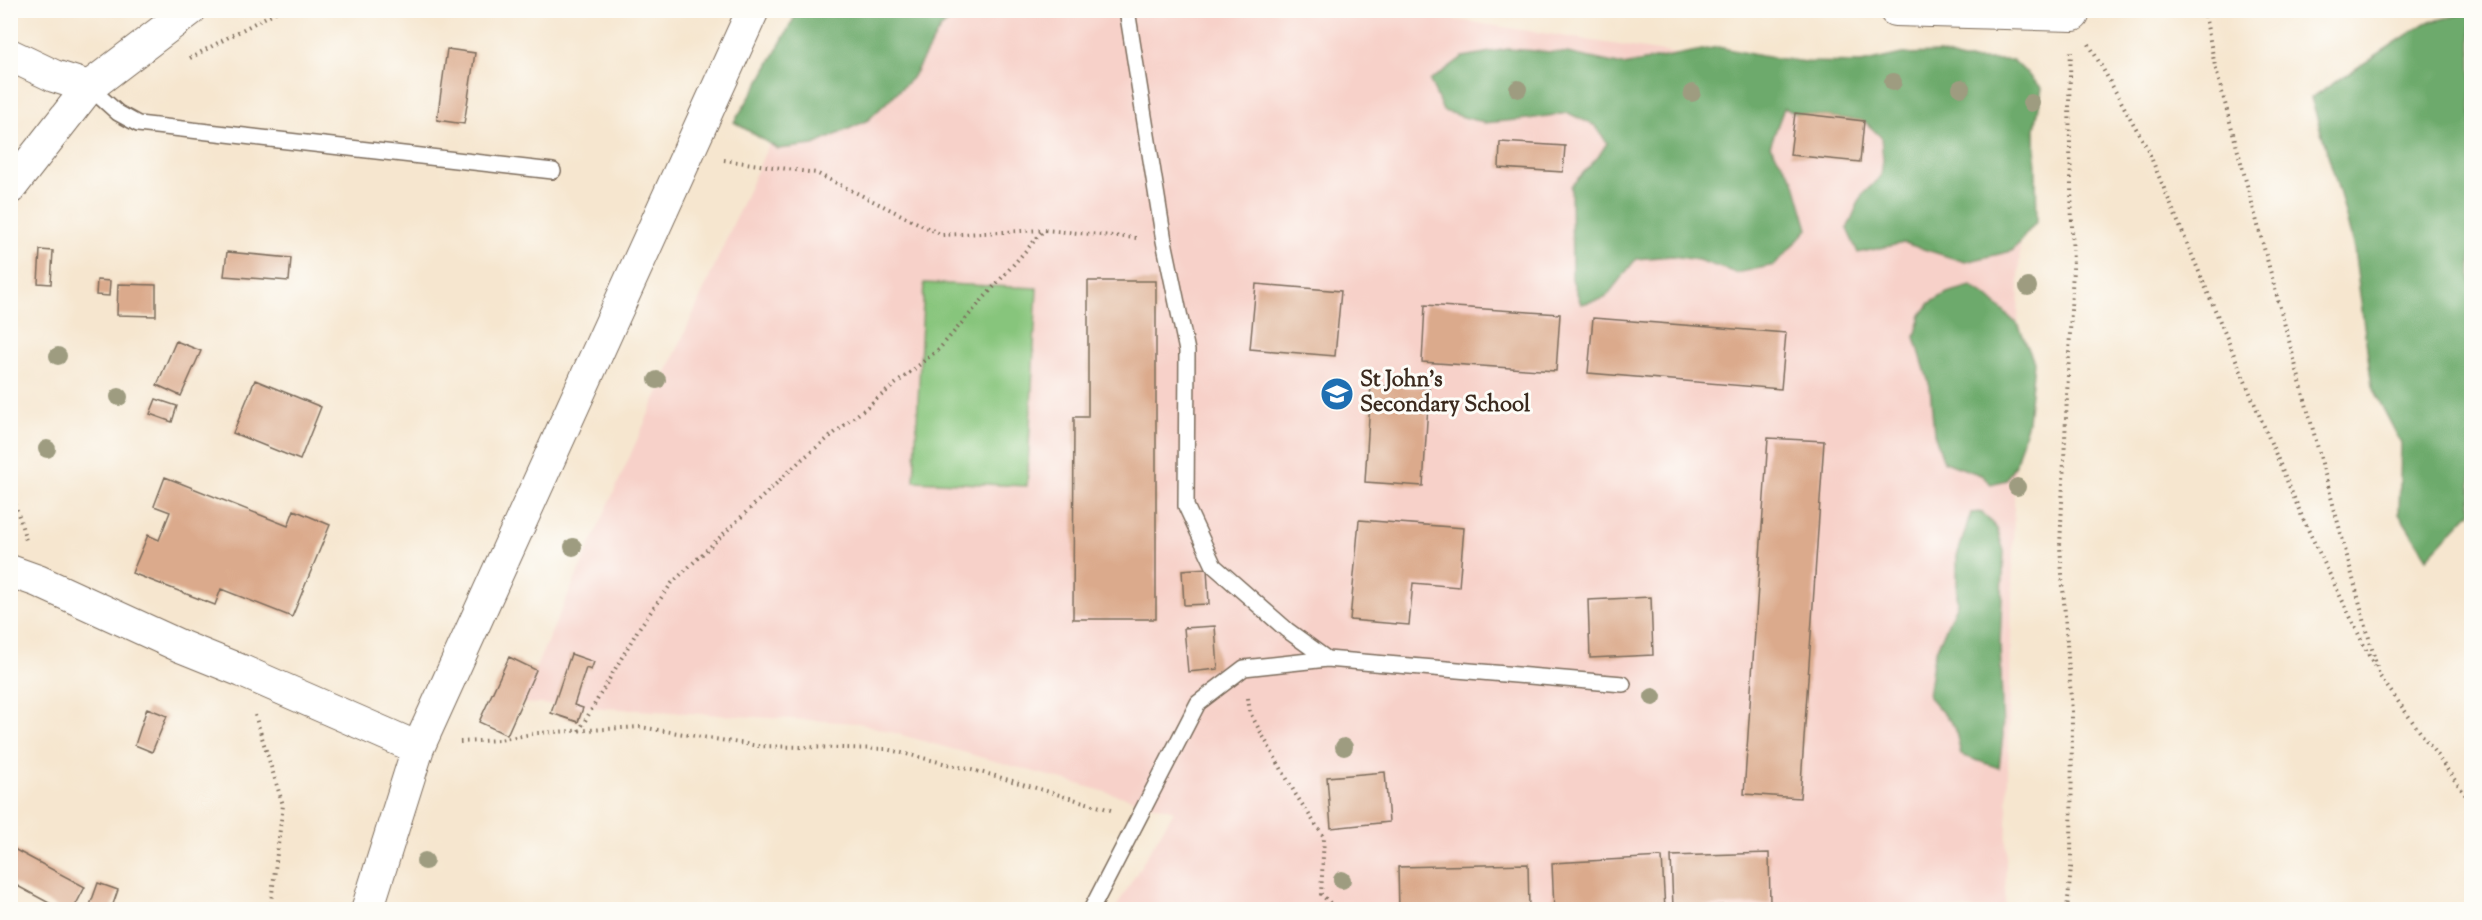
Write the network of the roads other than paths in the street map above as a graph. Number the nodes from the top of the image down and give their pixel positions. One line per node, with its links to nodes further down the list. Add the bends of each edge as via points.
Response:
1 (190, 10): 7 (street)
2 (753, 10): 13 (street)
3 (1127, 10): 11 (lane, via 1164,240 1187,351 1185,506 1214,566 1287,630)
4 (1895, 10): 5 (street)
5 (2072, 13)
6 (10, 55): 7 (street)
7 (89, 87): 8 (lane, via 118,113 138,124); 9 (street)
8 (553, 171)
9 (10, 188)
10 (25, 576): 13 (street)
11 (1327, 659): 12 (lane); 15 (lane, via 1244,668 1198,703)
12 (1623, 684)
13 (418, 748): 14 (street)
14 (367, 909)
15 (1091, 909)

